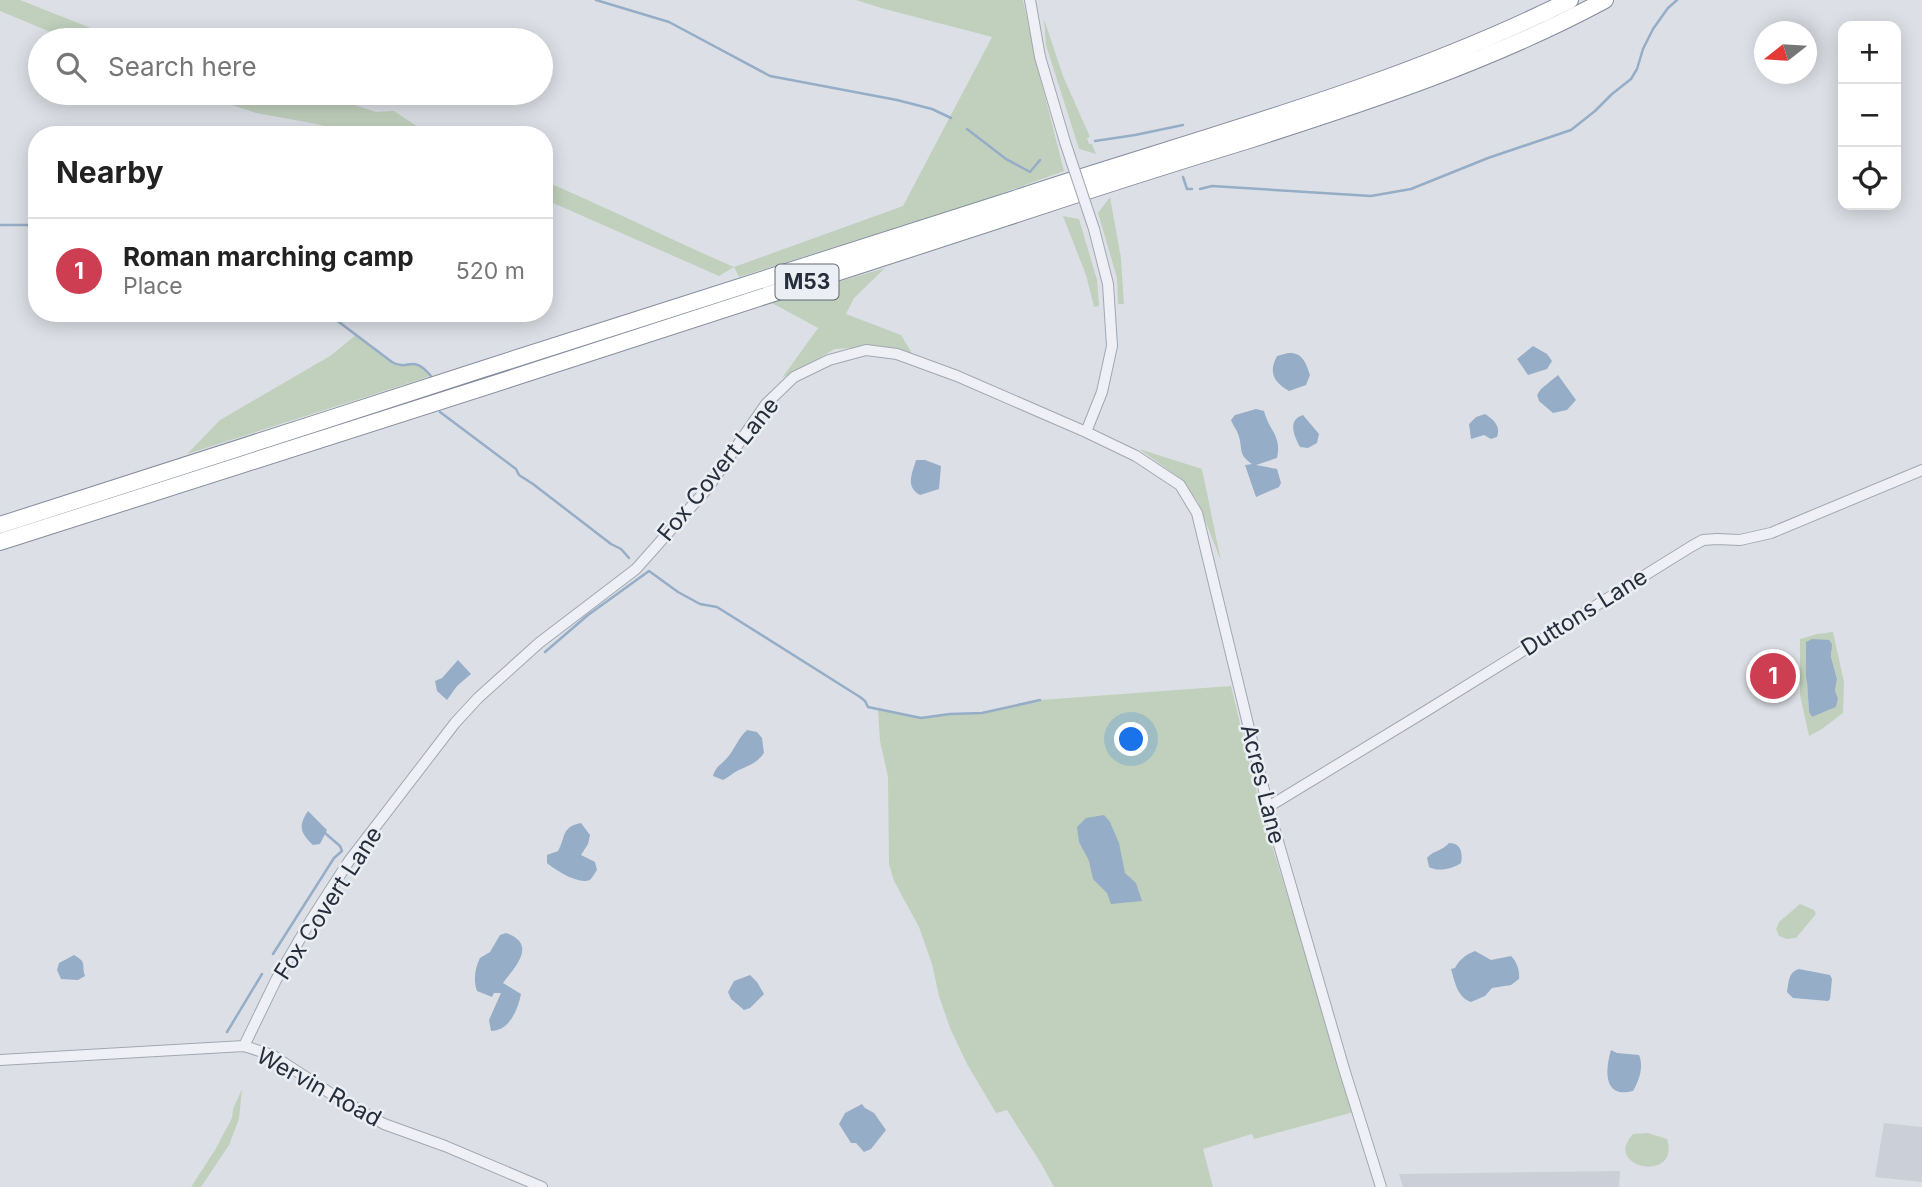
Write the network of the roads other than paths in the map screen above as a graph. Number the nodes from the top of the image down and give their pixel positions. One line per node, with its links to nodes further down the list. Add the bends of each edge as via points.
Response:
1 (1030, 0): 4 (street, bridge, via 1040,57 1108,284 1112,346 1102,392)
2 (1570, 0): 6 (highway, M53, via 1477,44 1311,104)
3 (1605, 0): 7 (highway, M53, via 1479,60 1397,92)
4 (1086, 432): 8 (street, Acres Lane, via 1136,456 1180,485 1197,513); 9 (street, Fox Covert Lane, via 897,354 866,351 829,360 794,377 766,404 706,489 636,569 539,643 455,723 349,861 276,980)
5 (1922, 470): 8 (street, Duttons Lane, via 1771,533 1692,545)
6 (0, 524)
7 (0, 542)
8 (1268, 807): 12 (street, Acres Lane)
9 (244, 1046): 10 (street, Wervin Road); 11 (street, Wervin Road, via 272,1055 384,1124)
10 (0, 1060)
11 (542, 1187)
12 (1381, 1187)

